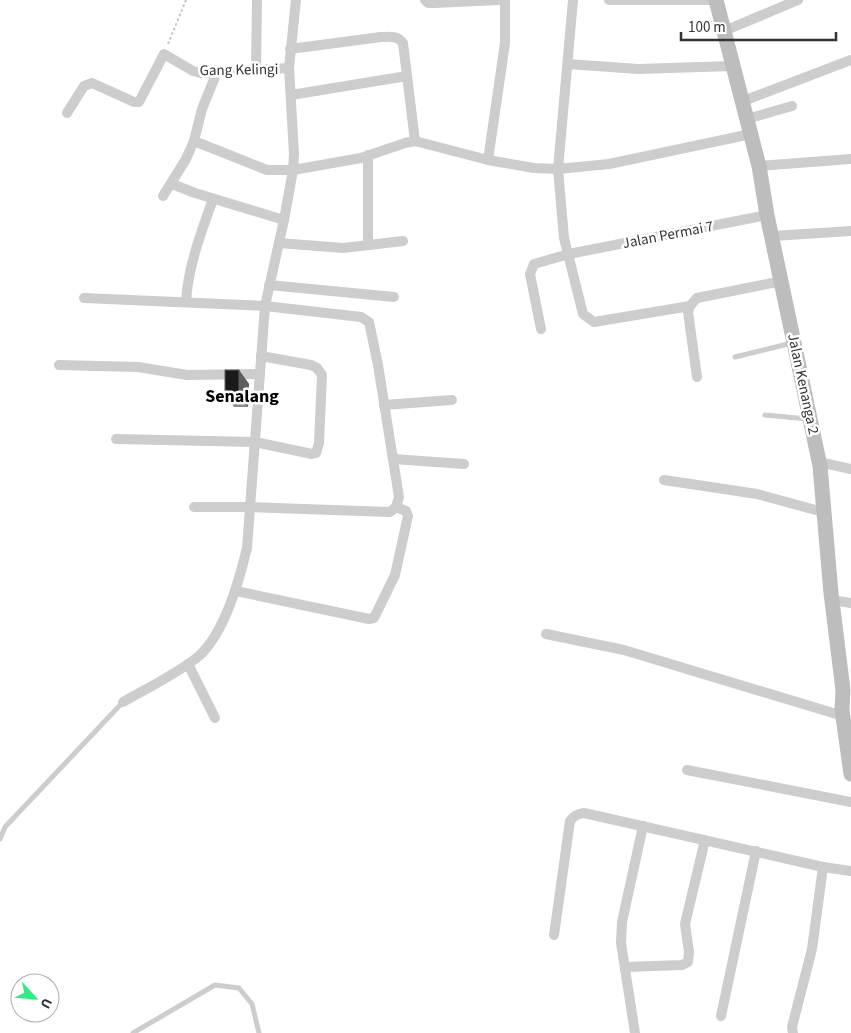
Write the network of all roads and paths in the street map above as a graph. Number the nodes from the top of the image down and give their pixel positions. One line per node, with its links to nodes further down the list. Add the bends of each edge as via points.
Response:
1 (186, 0): 14 (path)
2 (257, 0): 19 (street)
3 (296, 0): 13 (street)
4 (425, 0): 5 (street, via 428,3)
5 (497, 0)
6 (505, 0): 32 (street, via 505,43)
7 (573, 0): 16 (street)
8 (609, 0): 9 (street)
9 (638, 0): 10 (street)
10 (716, 0): 12 (main road, Jalan Kenanga 2)
11 (798, 0): 12 (street)
12 (724, 32): 17 (main road, Jalan Kenanga 2)
13 (290, 49): 18 (street); 21 (street, via 396,37 403,43)
14 (164, 54): 20 (street, Gang Kelingi, via 193,71); 25 (street, via 139,102 88,83)
15 (851, 60): 23 (street)
16 (568, 64): 17 (street, via 638,69); 34 (street)
17 (733, 66): 23 (main road, Jalan Kenanga 2)
18 (289, 68): 19 (street, Gang Kelingi); 22 (street)
19 (256, 69): 20 (street, Gang Kelingi)
20 (217, 72): 28 (street, via 202,109)
21 (407, 76): 22 (street); 29 (street)
22 (291, 95): 35 (street)
23 (743, 101): 26 (main road, Jalan Kenanga 2)
24 (792, 106): 26 (street)
25 (67, 113)
26 (747, 119): 27 (main road, Jalan Kenanga 2)
27 (751, 134): 33 (main road, Jalan Kenanga 2); 34 (street, via 609,164)
28 (194, 141): 35 (street, via 267,170); 36 (street)
29 (416, 142): 30 (street); 32 (street)
30 (368, 155): 35 (street); 45 (street)
31 (851, 159): 33 (street)
32 (488, 160): 34 (street)
33 (758, 166): 39 (main road, Jalan Kenanga 2)
34 (558, 169): 46 (street, via 562,224)
35 (293, 170): 40 (street)
36 (172, 184): 37 (street); 38 (street)
37 (163, 196)
38 (213, 199): 40 (street); 51 (street, via 192,258)
39 (767, 215): 42 (main road, Jalan Kenanga 2); 46 (street, Jalan Permai 7)
40 (284, 220): 44 (street)
41 (851, 231): 42 (street)
42 (773, 236): 47 (main road, Jalan Kenanga 2)
43 (403, 242): 45 (street)
44 (279, 243): 45 (street, via 338,248); 48 (street)
45 (368, 245)
46 (569, 254): 53 (street, via 583,314 594,322); 54 (street, Jalan Permai 7, via 534,264 530,274)
47 (782, 281): 53 (street, via 697,298); 55 (main road, Jalan Kenanga 2)
48 (269, 285): 49 (street); 52 (street)
49 (394, 297)
50 (84, 298): 51 (street)
51 (186, 302): 52 (street)
52 (265, 306): 56 (street); 62 (street, via 366,319)
53 (690, 306): 60 (street, via 688,312)
54 (541, 329)
55 (795, 342): 57 (lane); 64 (main road, Jalan Kenanga 2)
56 (261, 356): 59 (street); 66 (street, via 311,365 322,375 319,443 318,451 312,454)
57 (735, 357)
58 (58, 365): 59 (street, via 138,367 187,375)
59 (260, 374): 66 (street)
60 (697, 377)
61 (452, 400): 62 (street)
62 (384, 405): 67 (street)
63 (765, 415): 64 (lane)
64 (811, 420): 68 (main road, Jalan Kenanga 2)
65 (116, 439): 66 (street)
66 (255, 442): 73 (street)
67 (393, 459): 69 (street); 74 (street, via 399,498)
68 (819, 462): 70 (street); 75 (main road, Jalan Kenanga 2)
69 (464, 464)
70 (851, 469)
71 (664, 480): 75 (street, via 757,494)
72 (194, 507): 73 (street)
73 (250, 507): 74 (street, via 390,512); 76 (street, via 247,548)
74 (396, 507): 76 (street, via 408,516 395,575 374,618)
75 (823, 512): 77 (main road, Jalan Kenanga 2)
76 (236, 591): 80 (street, via 209,644)
77 (832, 600): 78 (street); 81 (main road, Jalan Kenanga 2)
78 (851, 603)
79 (546, 634): 83 (street, via 624,650)
80 (188, 664): 82 (street); 84 (street)
81 (847, 691): 83 (main road, Jalan Kenanga 2)
82 (123, 702): 89 (lane, via 5,827)
83 (843, 716): 86 (main road, Jalan Kenanga 2)
84 (215, 718)
85 (687, 770): 87 (street)
86 (851, 772)
87 (851, 802)
88 (644, 826): 90 (street); 94 (street, via 584,813 573,816); 95 (street, via 622,922 621,943)
89 (0, 839)
90 (705, 840): 91 (street); 95 (street, via 685,924 688,962 682,965)
91 (756, 852): 92 (street); 96 (street)
92 (823, 866): 93 (street); 100 (street, via 812,949)
93 (851, 871)
94 (554, 935)
95 (626, 967): 99 (street)
96 (721, 1016)
97 (133, 1033): 98 (lane, via 215,985 239,988 252,1004)
98 (259, 1033)
99 (635, 1033)
100 (793, 1033)

